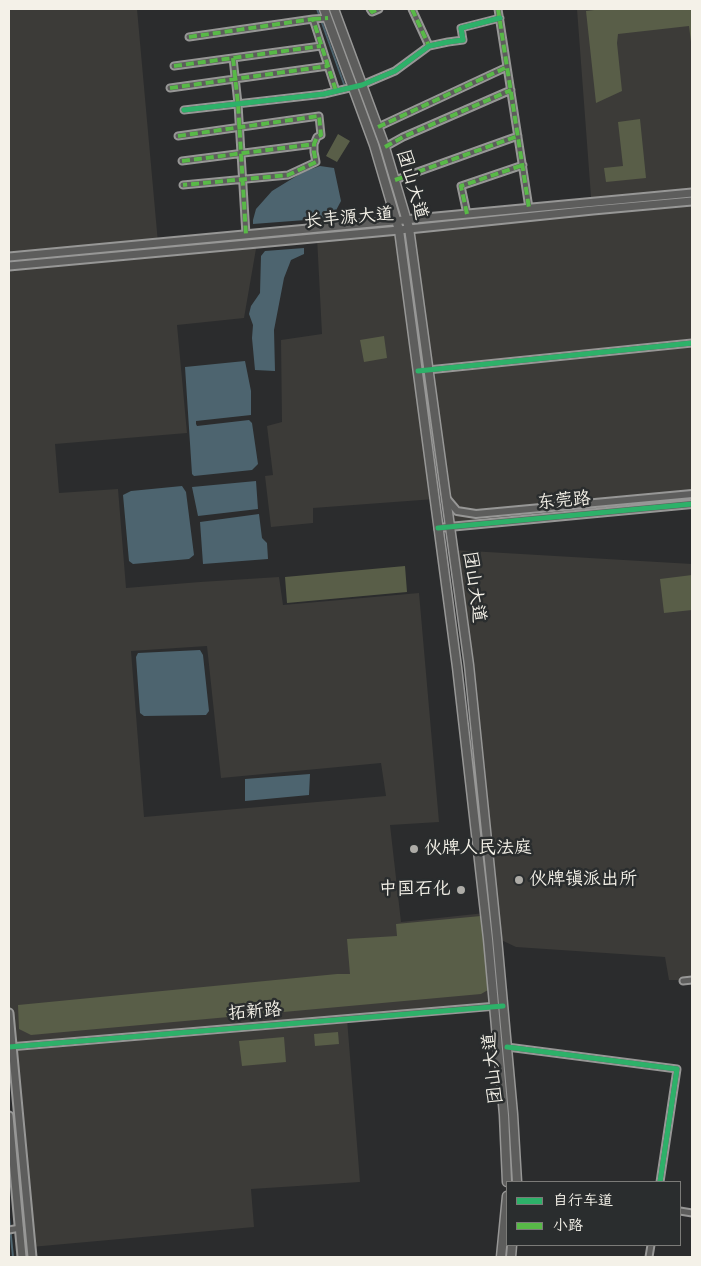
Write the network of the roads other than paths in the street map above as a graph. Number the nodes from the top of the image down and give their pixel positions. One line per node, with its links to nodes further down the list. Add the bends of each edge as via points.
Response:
1 (324, 9): 7 (highway, 团山大道)
2 (334, 9): 18 (highway, 团山大道)
3 (370, 9): 4 (street, via 372,12)
4 (379, 9)
5 (412, 9): 12 (street)
6 (498, 9): 8 (street)
7 (328, 18): 9 (street); 19 (highway, 团山大道)
8 (500, 18): 12 (street, via 461,28 463,40); 16 (street)
9 (313, 19): 10 (street); 11 (street)
10 (189, 36)
11 (321, 46): 13 (street); 15 (street)
12 (429, 46): 18 (street, via 395,71)
13 (232, 58): 14 (street); 17 (street)
14 (174, 66)
15 (328, 66): 17 (street); 22 (street)
16 (507, 67): 21 (street); 26 (street)
17 (235, 79): 20 (street); 23 (street)
18 (362, 85): 19 (street); 26 (highway, 团山大道)
19 (353, 87): 22 (street); 41 (highway, 团山大道)
20 (170, 88)
21 (511, 90): 28 (street); 30 (street)
22 (336, 92): 23 (street)
23 (238, 104): 24 (street); 25 (street)
24 (184, 110)
25 (239, 127): 27 (street); 29 (street, via 319,116 321,135); 31 (street)
26 (378, 127): 30 (highway, 团山大道)
27 (178, 136)
28 (518, 136): 33 (street); 35 (street)
29 (314, 144): 31 (street); 34 (street, via 316,162 288,175)
30 (385, 147): 35 (highway, 团山大道)
31 (241, 154): 32 (street); 34 (street)
32 (182, 161)
33 (523, 165): 39 (street); 40 (street, via 461,186)
34 (242, 179): 36 (street); 44 (street)
35 (395, 180): 42 (highway, 团山大道)
36 (183, 185)
37 (692, 193): 39 (main road, 长丰源大道)
38 (692, 201): 42 (main road, 长丰源大道)
39 (529, 208): 40 (main road, 长丰源大道)
40 (468, 214): 42 (main road, 长丰源大道)
41 (396, 221): 42 (main road, 长丰源大道); 43 (highway, 团山大道); 44 (main road, 长丰源大道)
42 (407, 224): 43 (main road, 长丰源大道); 48 (highway, 团山大道)
43 (399, 230): 46 (main road, 长丰源大道); 49 (highway, 团山大道)
44 (246, 235): 45 (main road, 长丰源大道)
45 (9, 257)
46 (9, 266)
47 (692, 343): 48 (street)
48 (428, 369): 49 (street); 51 (highway, 团山大道)
49 (418, 371): 54 (highway, 团山大道)
50 (692, 494): 51 (street, 东莞路, via 476,514 457,512)
51 (446, 498): 53 (highway, 团山大道)
52 (692, 504): 53 (street, 东莞路)
53 (450, 527): 54 (street, 东莞路); 58 (highway, 团山大道, via 470,671)
54 (438, 528): 57 (highway, 团山大道, via 457,667)
55 (692, 980): 56 (street)
56 (683, 981)
57 (493, 1006): 58 (street, 拓新路); 60 (street, 拓新路); 63 (highway, 团山大道)
58 (503, 1006): 61 (highway, 团山大道)
59 (9, 1013): 60 (main road)
60 (10, 1047): 69 (main road)
61 (507, 1047): 64 (highway, 团山大道); 65 (street, via 676,1069)
62 (9, 1116): 67 (main road)
63 (507, 1181)
64 (517, 1181)
65 (660, 1181)
66 (506, 1206): 70 (highway)
67 (14, 1229): 68 (main road)
68 (22, 1257)
69 (32, 1257)
70 (501, 1257)

